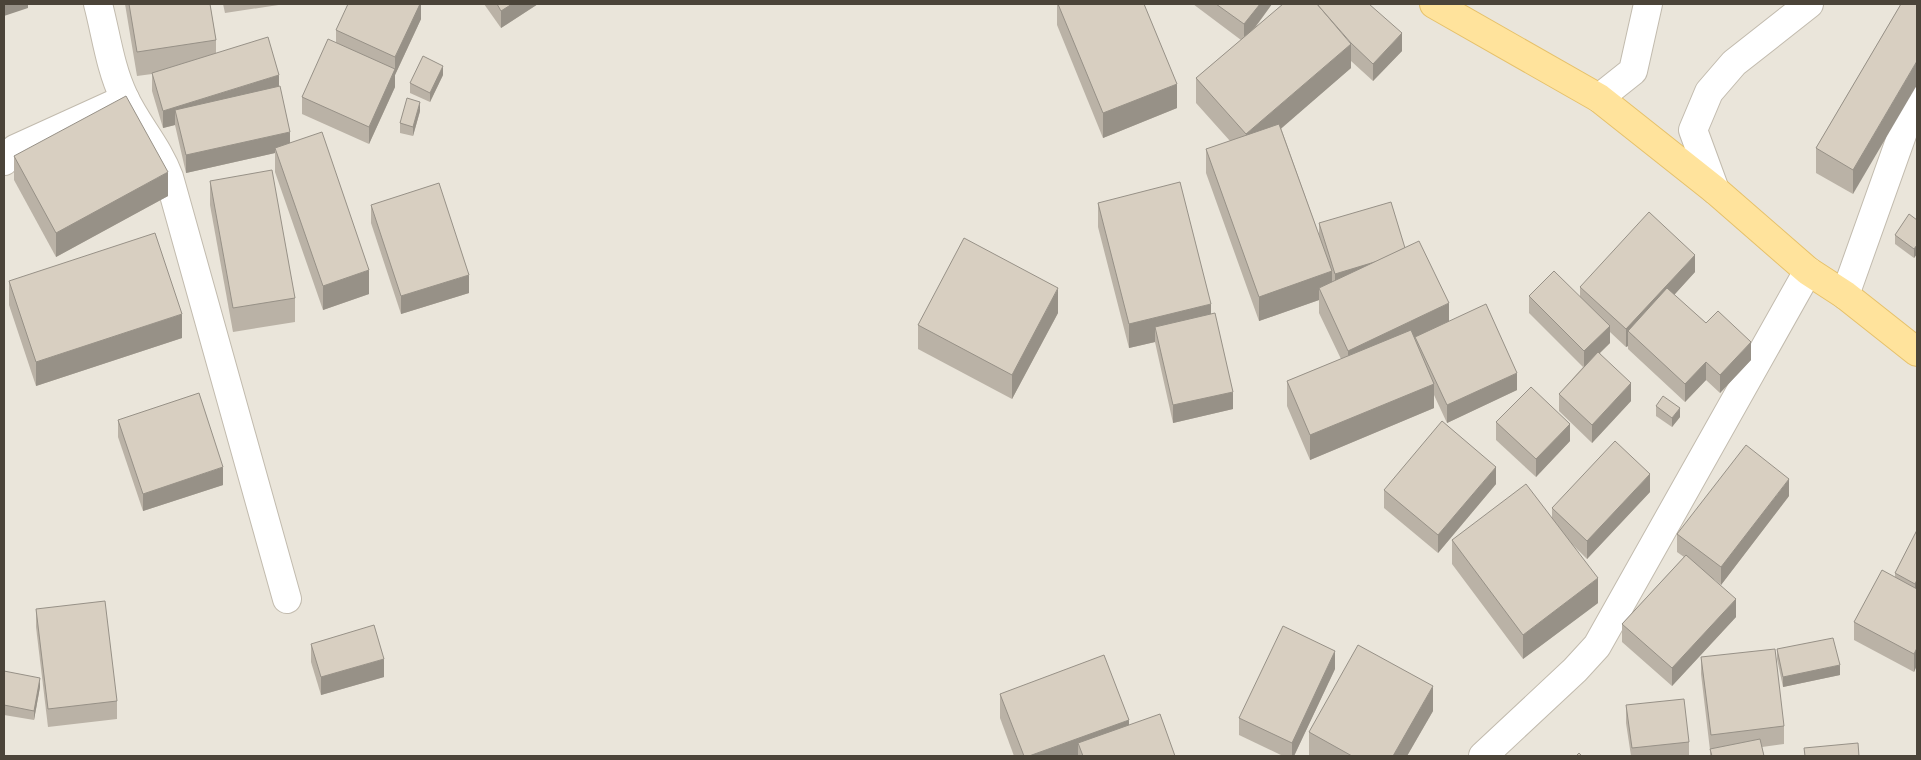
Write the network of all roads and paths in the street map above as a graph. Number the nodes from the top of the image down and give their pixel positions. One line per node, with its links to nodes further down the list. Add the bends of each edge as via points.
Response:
1 (98, 4): 6 (street)
2 (1434, 4): 5 (main road)
3 (1648, 4): 5 (street, via 1633,71)
4 (1809, 4): 9 (street, via 1734,63 1709,92 1693,130)
5 (1599, 98): 9 (main road)
6 (125, 100): 8 (street, via 15,149); 13 (street, via 162,158 170,177)
7 (1917, 101): 11 (street)
8 (4, 161)
9 (1715, 190): 10 (main road)
10 (1808, 271): 11 (main road); 14 (street, via 1597,646)
11 (1844, 295): 12 (main road)
12 (1917, 352)
13 (287, 599)
14 (1483, 756)

